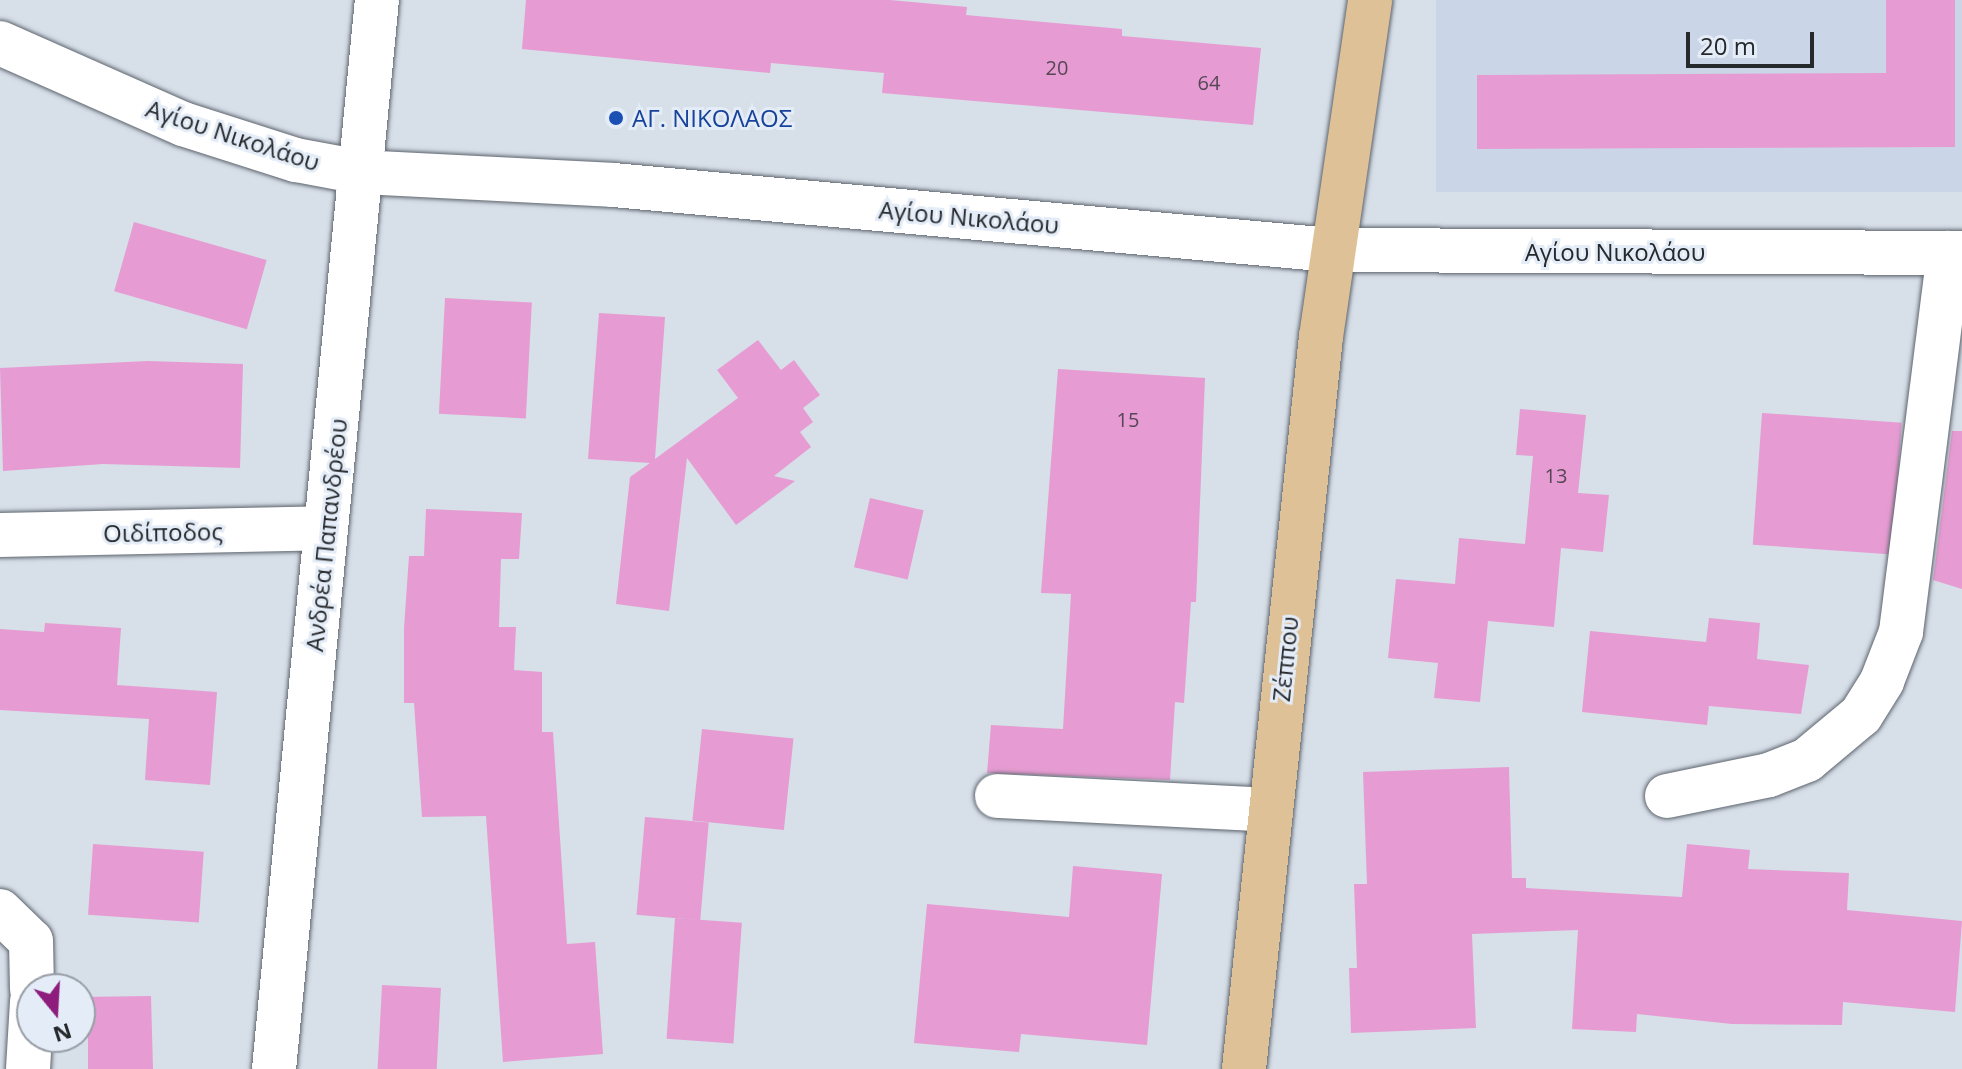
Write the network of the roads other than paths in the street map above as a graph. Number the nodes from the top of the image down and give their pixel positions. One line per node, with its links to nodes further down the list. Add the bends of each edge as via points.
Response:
1 (377, 0): 4 (street, Ανδρέα Παπανδρέου)
2 (1370, 0): 5 (main road, Ζέππου)
3 (0, 43): 4 (street, Αγίου Νικολάου, via 183,124 296,160)
4 (360, 172): 5 (street, Αγίου Νικολάου, via 613,185); 7 (street, Ανδρέα Παπανδρέου)
5 (1332, 250): 6 (street, Αγίου Νικολάου); 11 (main road, Ζέππου)
6 (1956, 253): 10 (street, via 1901,632 1882,681 1861,715 1807,760 1769,775)
7 (326, 528): 8 (street, Οιδίποδος); 14 (street, Ανδρέα Παπανδρέου)
8 (0, 535)
9 (997, 796): 11 (street)
10 (1667, 796)
11 (1269, 810): 15 (main road, Ζέππου)
12 (0, 911): 13 (street, via 31,941)
13 (32, 973)
14 (274, 1069)
15 (1244, 1069)

